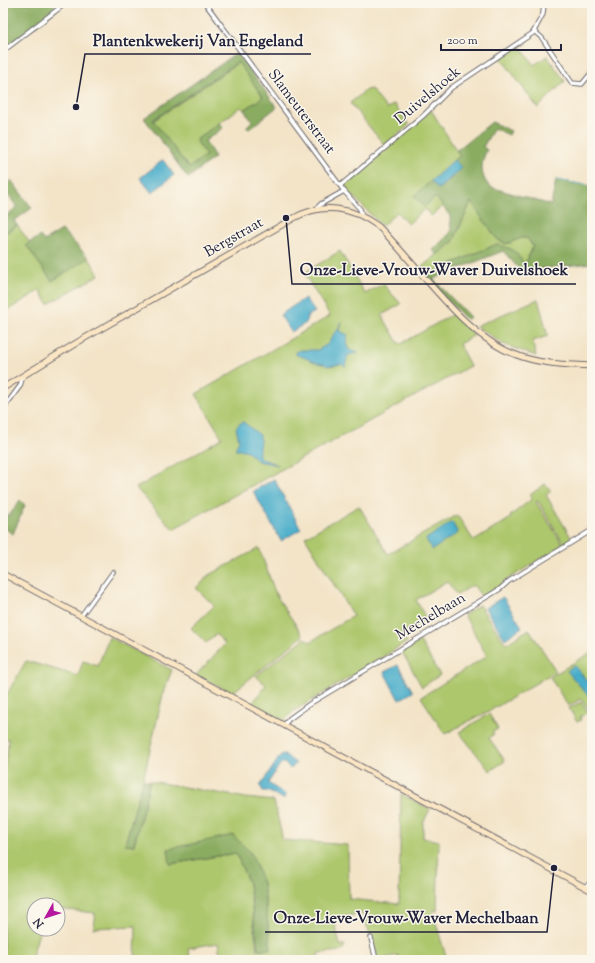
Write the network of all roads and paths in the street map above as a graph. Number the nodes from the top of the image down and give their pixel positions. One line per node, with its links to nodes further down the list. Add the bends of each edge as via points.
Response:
1 (66, 3): 5 (street)
2 (205, 3): 7 (street, Slameuterstraat)
3 (544, 3): 4 (street, Duivelshoek, via 543,14)
4 (534, 31): 6 (street, via 542,38 572,83 582,84); 7 (street, Duivelshoek, via 451,88 423,116)
5 (3, 51)
6 (592, 72)
7 (340, 185): 8 (street, Slameuterstraat)
8 (344, 191): 9 (street); 10 (street, Slameuterstraat, via 360,208)
9 (316, 209): 10 (street, Bergstraat, via 343,209); 12 (street, Bergstraat, via 294,218)
10 (362, 216): 11 (street, Bergstraat, via 384,232 466,320 498,347 526,359)
11 (592, 366)
12 (23, 376): 13 (street, Bergstraat); 14 (street, via 20,386)
13 (3, 388)
14 (3, 409)
15 (592, 530): 19 (street, Mechelbaan, via 509,581 500,590 311,702)
16 (113, 572): 18 (street)
17 (3, 574): 18 (street)
18 (81, 616): 19 (street)
19 (284, 725): 21 (street)
20 (592, 882): 21 (street)
21 (584, 887): 22 (street)
22 (592, 891)
23 (371, 938): 24 (street)
24 (376, 960)

